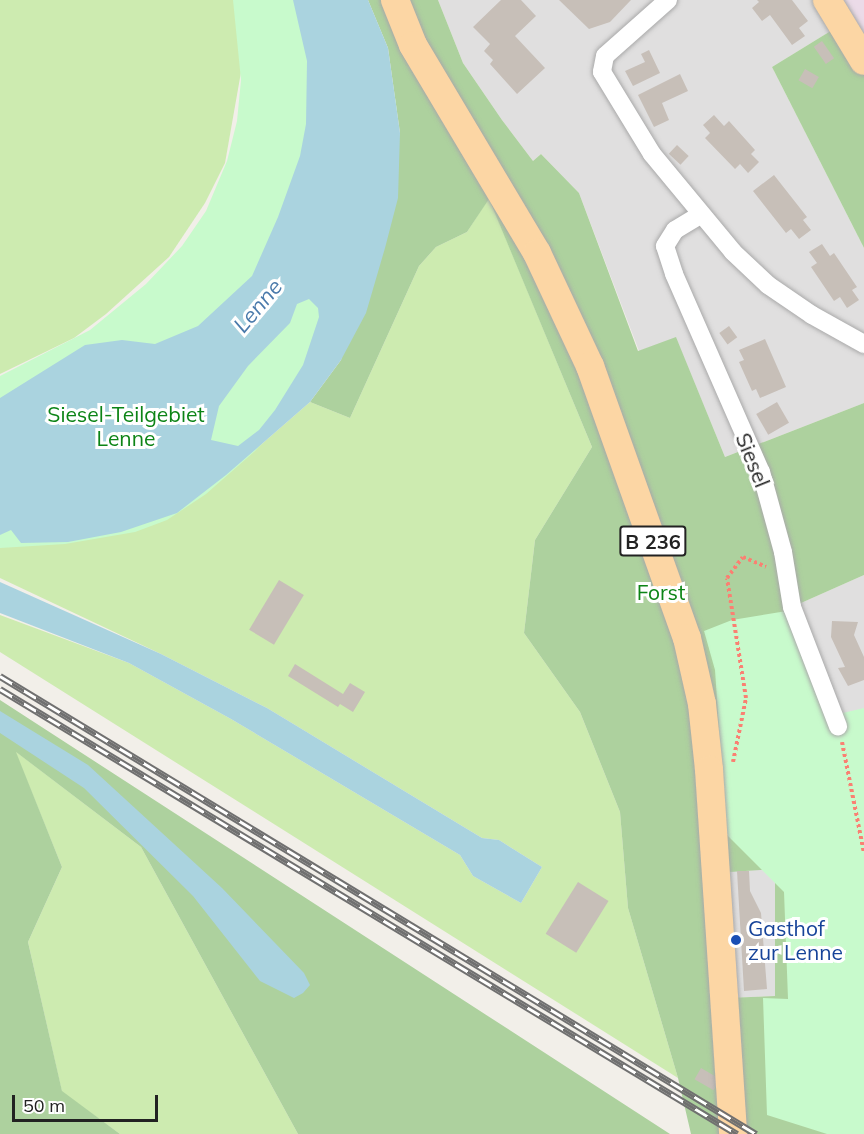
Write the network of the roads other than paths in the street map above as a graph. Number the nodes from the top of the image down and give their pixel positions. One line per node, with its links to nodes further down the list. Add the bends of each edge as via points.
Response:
1 (395, 0): 8 (main road, B 236, via 413,45 537,253 590,366 687,638 702,704 709,770)
2 (668, 0): 5 (street, via 605,56 602,72 652,154)
3 (826, 0): 4 (main road)
4 (864, 61)
5 (700, 214): 6 (street, via 768,285); 7 (street, Siesel, via 675,230 665,246 760,472 783,552 792,607)
6 (864, 344)
7 (838, 726)
8 (733, 1134)

